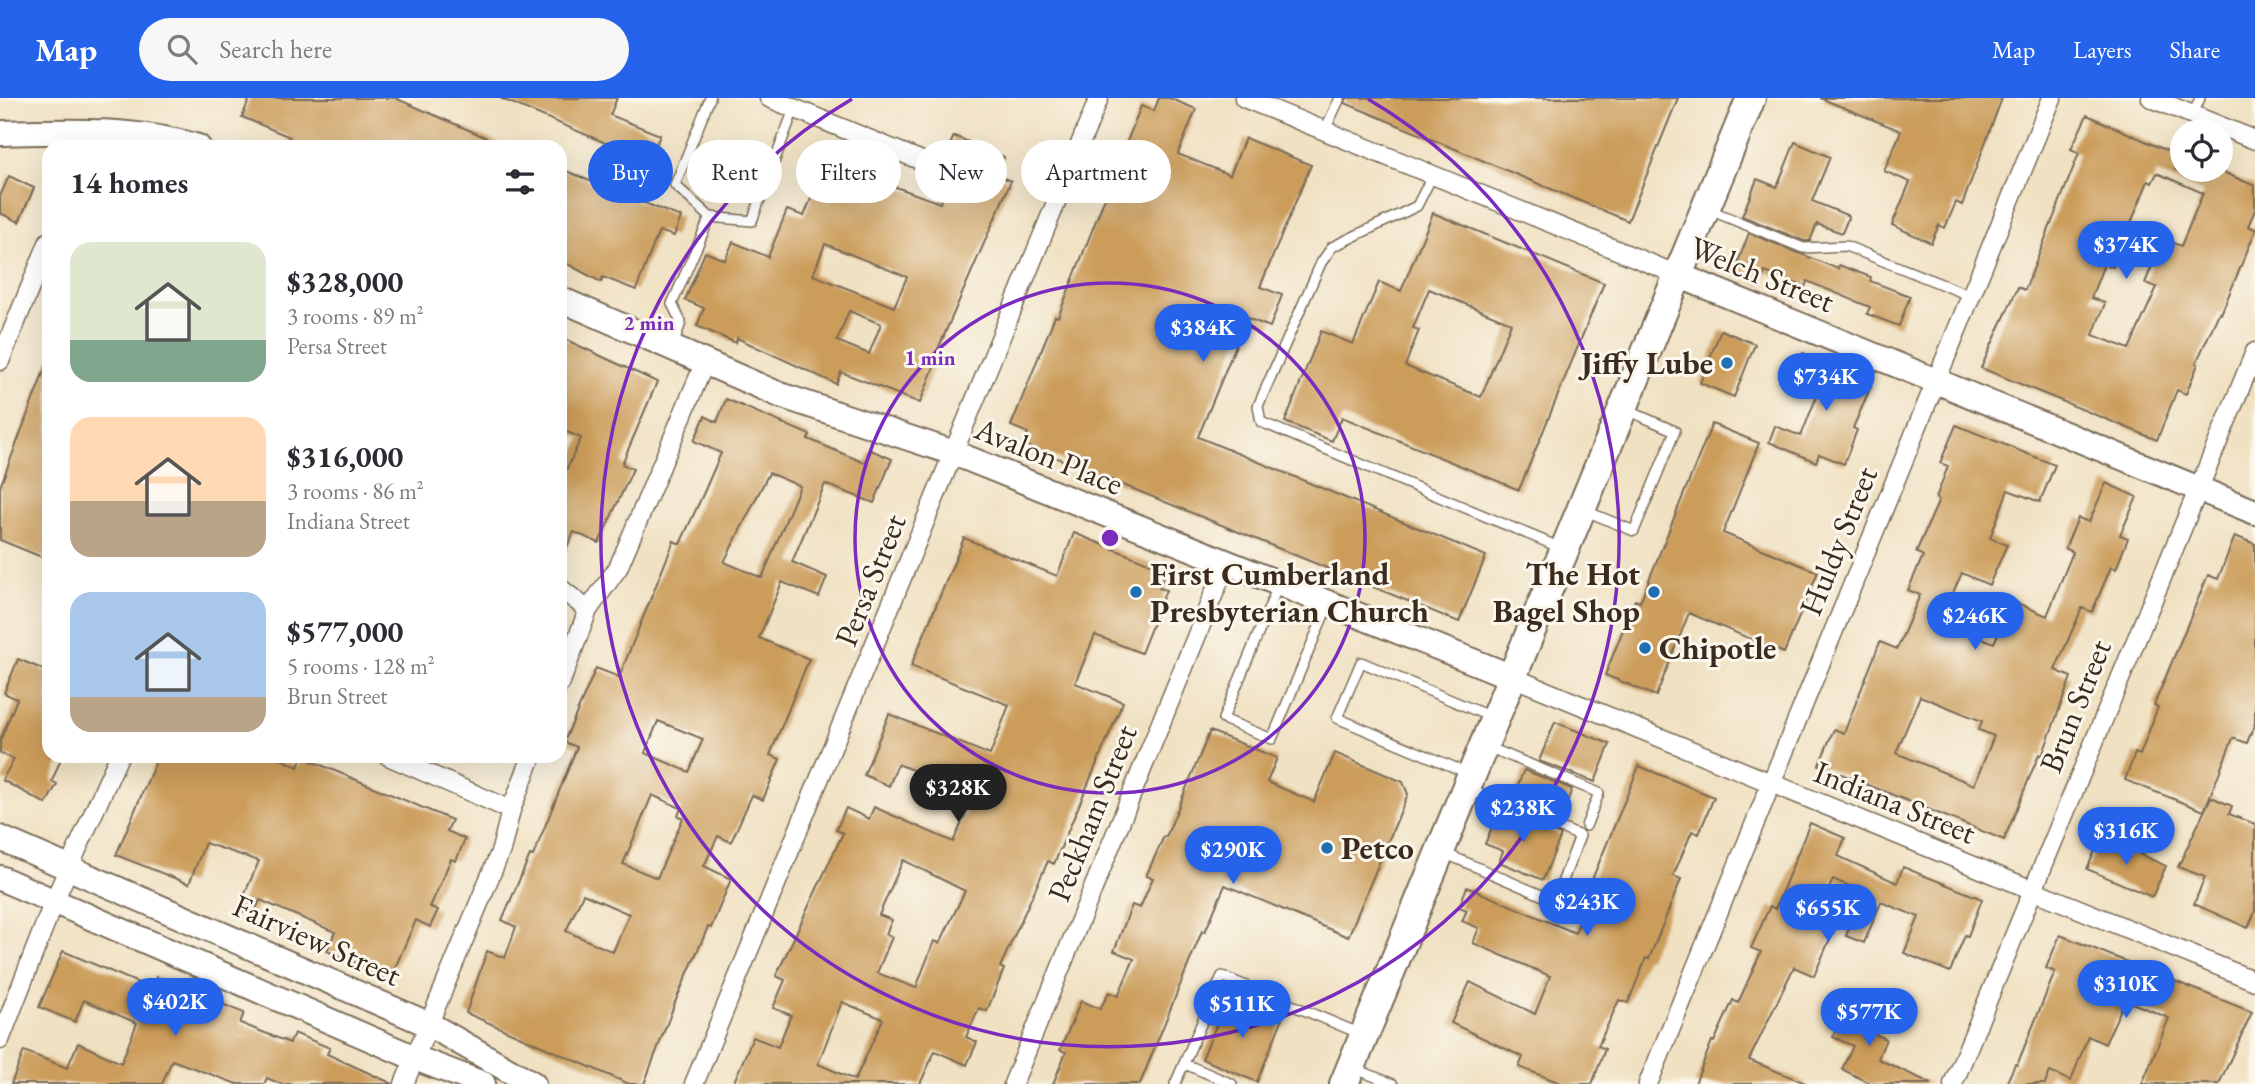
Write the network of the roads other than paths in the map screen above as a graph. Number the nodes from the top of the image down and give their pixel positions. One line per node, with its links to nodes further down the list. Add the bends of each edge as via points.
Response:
1 (710, 98): 19 (lane, via 675,185)
2 (769, 98): 10 (street)
3 (1100, 98): 30 (street, Persa Street)
4 (1244, 98): 11 (street, Welch Street)
5 (1340, 98): 11 (lane)
6 (2052, 98): 22 (street, Huldy Street)
7 (2151, 98): 9 (street)
8 (1747, 101): 18 (main road)
9 (2196, 106): 15 (street)
10 (794, 108): 16 (street); 19 (lane, via 751,221)
11 (1324, 132): 17 (street, Welch Street)
12 (0, 134): 13 (street)
13 (91, 139): 14 (street)
14 (175, 140)
15 (2255, 140)
16 (915, 158)
17 (1432, 176): 21 (street, Welch Street); 34 (lane, via 1417,206 1332,247 1258,406 1261,422)
18 (1706, 208): 21 (main road); 22 (lane, via 1804,248 1846,246)
19 (710, 217): 24 (lane, via 672,304 681,322)
20 (42, 259): 26 (street)
21 (1678, 275): 28 (street, Welch Street); 29 (main road)
22 (1971, 296): 28 (street, Huldy Street)
23 (567, 302): 24 (street, Avalon Place)
24 (672, 348): 27 (street, Avalon Place)
25 (2255, 352): 31 (street, Brun Street)
26 (0, 361)
27 (705, 362): 30 (street, Avalon Place, via 780,395); 39 (street, via 618,568)
28 (1936, 381): 31 (street, Welch Street); 48 (street, Huldy Street)
29 (1623, 408): 32 (main road); 32 (lane, via 1675,431 1639,519 1634,531)
30 (954, 453): 35 (street, Avalon Place); 67 (street, Persa Street)
31 (2197, 488): 33 (street, Welch Street); 55 (street, Brun Street)
32 (1581, 509): 34 (main road)
33 (2255, 512)
34 (1564, 549): 41 (main road)
35 (1226, 564): 36 (street, Avalon Place); 68 (street, Peckham Street)
36 (1279, 585): 38 (street, Avalon Place); 38 (lane, via 1223,719 1272,739)
37 (567, 594): 39 (street)
38 (1328, 605): 41 (street, Avalon Place)
39 (588, 610): 40 (street)
40 (567, 666)
41 (1512, 677): 42 (main road); 48 (street, Indiana Street)
42 (1494, 719): 43 (main road); 47 (lane, via 1361,662 1337,718)
43 (1483, 746): 47 (main road); 50 (lane, via 1599,793)
44 (116, 763): 53 (street)
45 (404, 763): 49 (street)
46 (529, 763): 49 (street)
47 (1469, 782): 52 (main road); 52 (lane, via 1580,836 1555,901)
48 (1771, 783): 55 (street, Indiana Street); 72 (street, Huldy Street)
49 (511, 810): 58 (street, via 501,850)
50 (1586, 826)
51 (0, 838): 53 (street, Fairview Street)
52 (1440, 851): 59 (main road)
53 (69, 867): 56 (street); 58 (street, Fairview Street)
54 (0, 878): 56 (street)
55 (2032, 890): 57 (street, Indiana Street); 73 (street, Brun Street)
56 (54, 901): 60 (street); 61 (street)
57 (2255, 981)
58 (430, 1025): 61 (street); 66 (street, Fairview Street)
59 (1364, 1035): 62 (lane, via 1222,976); 63 (main road)
60 (0, 1040)
61 (415, 1058): 64 (street); 65 (street)
62 (1185, 1065): 69 (lane); 70 (lane)
63 (1347, 1075): 71 (lane)
64 (404, 1084)
65 (483, 1084)
66 (533, 1084)
67 (694, 1084)
68 (1013, 1084)
69 (1175, 1084)
70 (1232, 1084)
71 (1394, 1084)
72 (1648, 1084)
73 (1953, 1084)

